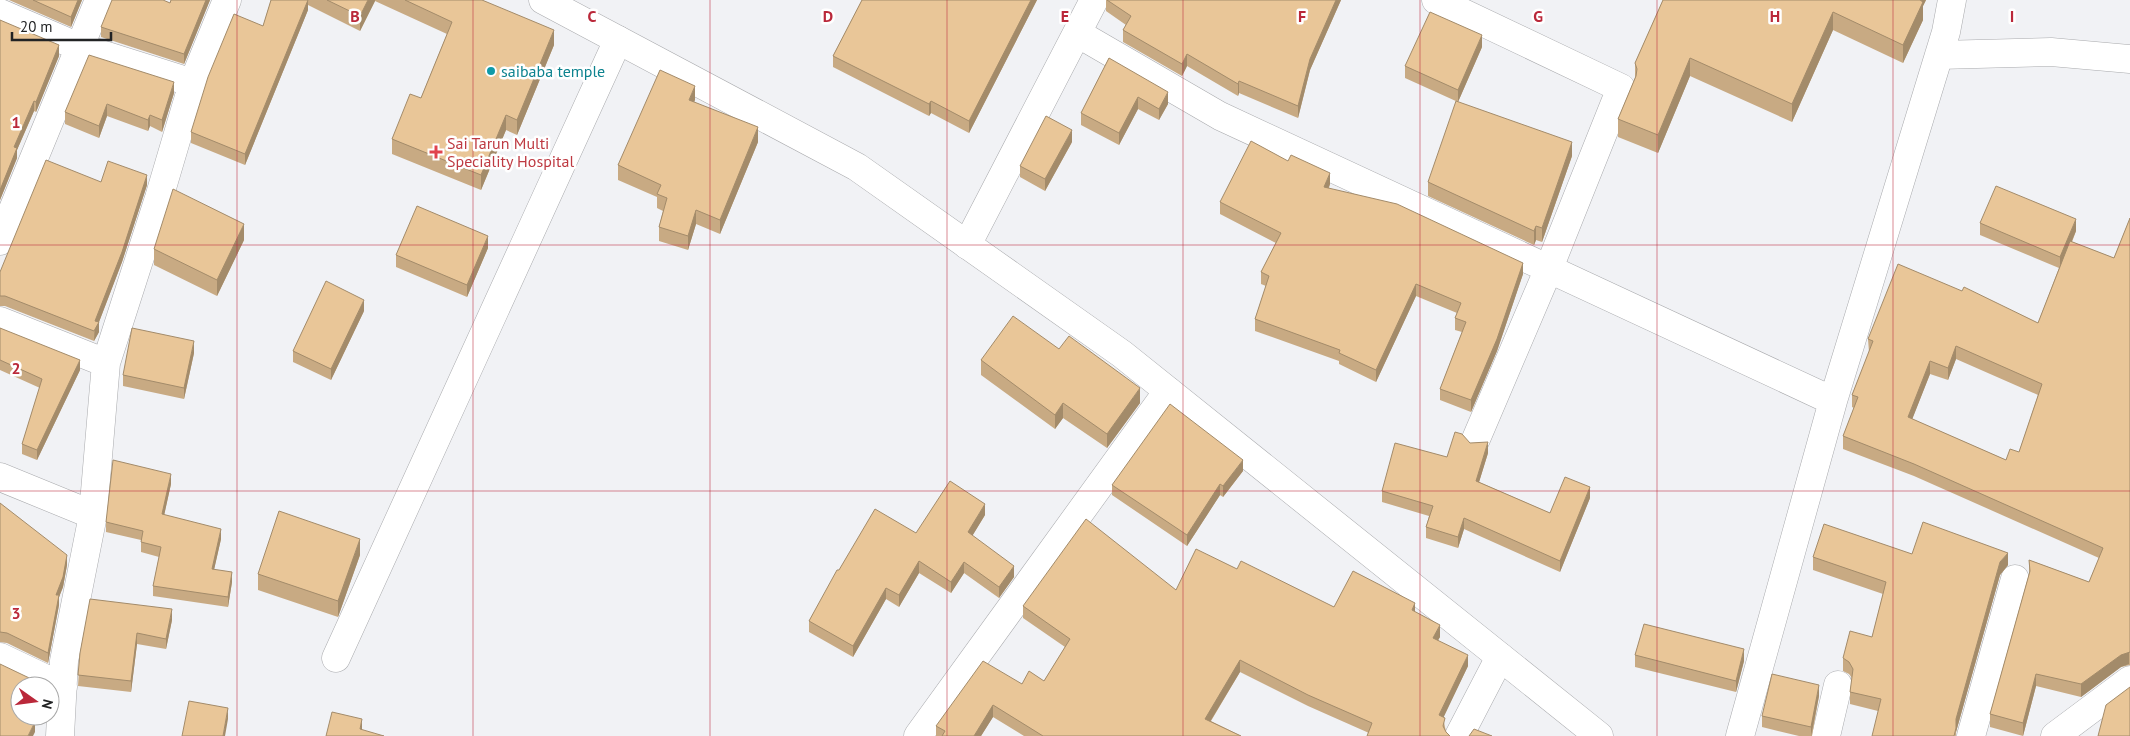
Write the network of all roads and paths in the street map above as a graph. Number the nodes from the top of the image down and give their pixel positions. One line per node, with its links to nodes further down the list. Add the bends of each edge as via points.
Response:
1 (99, 0): 10 (street)
2 (227, 0): 13 (street)
3 (544, 0): 9 (street)
4 (1094, 0): 8 (street)
5 (1436, 0): 16 (street, via 1621,88)
6 (1952, 0): 11 (street)
7 (0, 13): 10 (street)
8 (1077, 34): 15 (street); 16 (street, via 1220,116)
9 (618, 40): 15 (street, via 857,167); 27 (street)
10 (80, 47): 13 (street); 14 (street)
11 (1939, 54): 12 (street, via 2051,52); 20 (street)
12 (2130, 59)
13 (193, 83): 18 (street, via 160,198)
14 (0, 241)
15 (967, 245): 19 (street, via 1122,354)
16 (1549, 268): 20 (street); 21 (street)
17 (0, 321): 18 (street)
18 (106, 363): 23 (street)
19 (1168, 391): 25 (street); 33 (street)
20 (1833, 401): 35 (street)
21 (1476, 439)
22 (2, 482): 23 (street)
23 (93, 515): 30 (street, via 64,662)
24 (2015, 579): 37 (street)
25 (1500, 656): 31 (street); 34 (street)
26 (0, 657): 30 (street)
27 (336, 658)
28 (2130, 680): 38 (street)
29 (1838, 685): 36 (street)
30 (63, 687): 32 (street)
31 (1586, 732)
32 (60, 736)
33 (918, 736)
34 (1459, 736)
35 (1740, 736)
36 (1826, 736)
37 (1971, 736)
38 (2055, 736)

